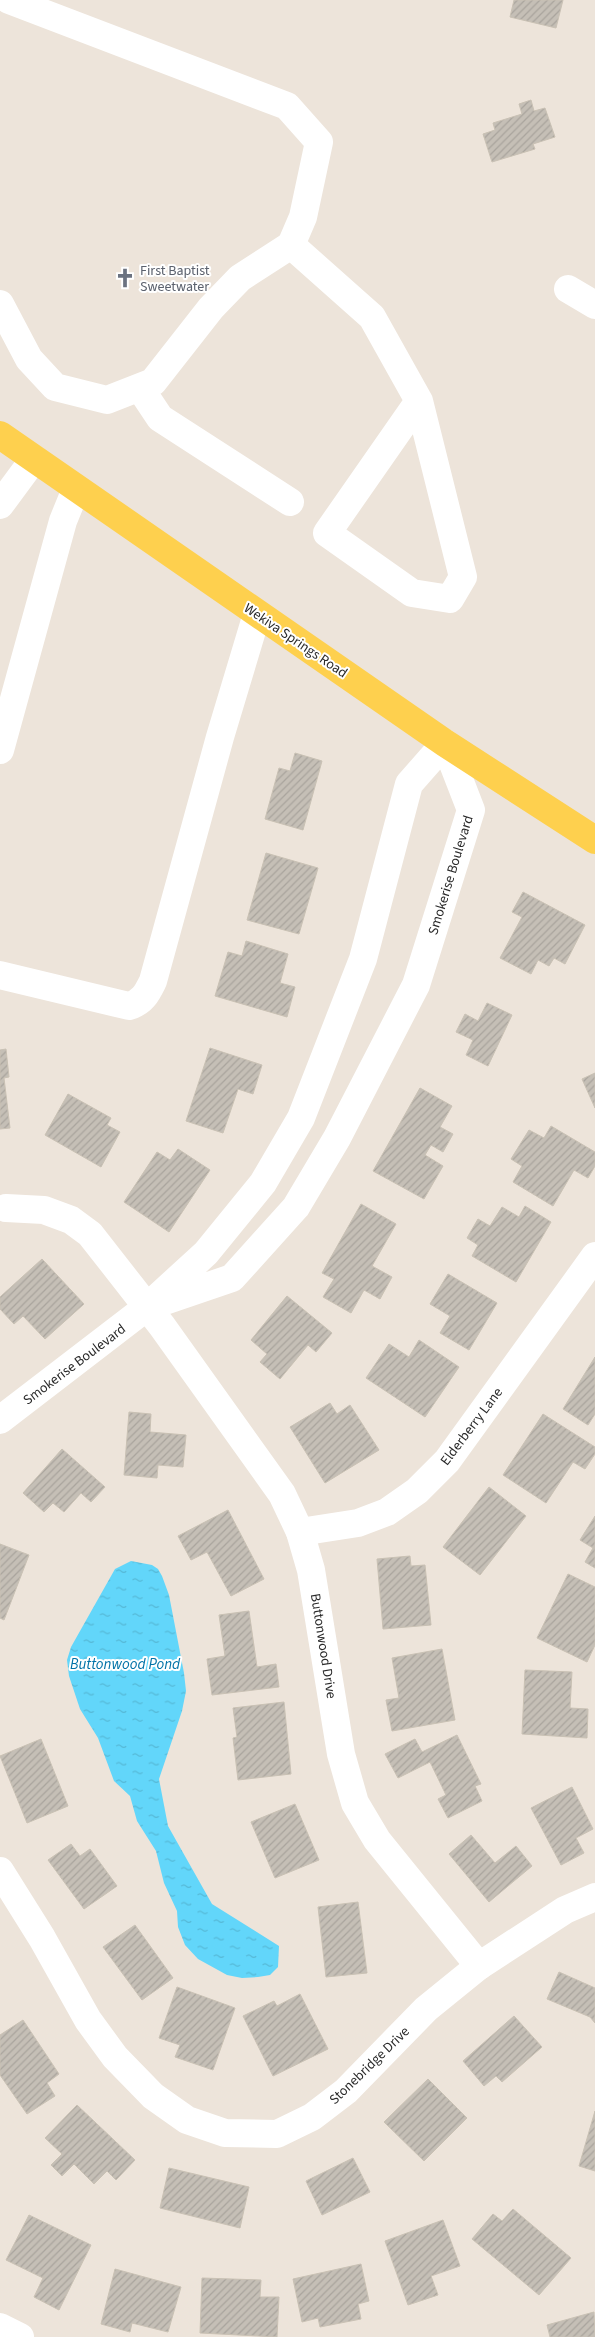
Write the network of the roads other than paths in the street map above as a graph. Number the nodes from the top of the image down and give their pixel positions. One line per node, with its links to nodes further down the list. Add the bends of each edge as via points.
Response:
1 (9, 0): 2 (street, via 287,106 319,142 303,217)
2 (291, 245): 6 (street, via 240,278 210,308 153,382); 7 (street, via 372,317)
3 (568, 289): 5 (street)
4 (0, 304): 6 (street, via 29,360 55,387 107,400)
5 (595, 306)
6 (140, 388): 11 (street, via 160,418)
7 (419, 401): 7 (street, via 463,577 450,599 412,593 327,534)
8 (0, 435): 9 (main road, Wekiva Springs Road)
9 (34, 459): 10 (main road, Wekiva Springs Road); 12 (street)
10 (76, 489): 13 (main road, Wekiva Springs Road); 15 (street, via 63,521)
11 (290, 502)
12 (0, 505)
13 (257, 614): 14 (main road, Wekiva Springs Road); 17 (street, via 147,994 139,1004 129,1006)
14 (445, 743): 16 (main road, Wekiva Springs Road); 18 (street, Smokerise Boulevard, via 409,784 363,959 301,1118); 19 (street, Smokerise Boulevard, via 471,810 416,985)
15 (0, 750)
16 (595, 840)
17 (0, 975)
18 (287, 1143): 19 (street); 22 (street, Smokerise Boulevard, via 263,1183)
19 (322, 1162): 22 (street, Smokerise Boulevard, via 296,1207 232,1278)
20 (6, 1208): 22 (street, Buttonwood Drive, via 44,1210 72,1220 90,1234)
21 (595, 1256): 24 (street, Elderberry Lane, via 447,1462 417,1492 387,1512 358,1523)
22 (155, 1316): 23 (street, Smokerise Boulevard); 24 (street, Buttonwood Drive, via 282,1494)
23 (0, 1420)
24 (300, 1532): 27 (street, Buttonwood Drive, via 311,1570 341,1754 355,1803 377,1840)
25 (0, 1872): 27 (street, Stonebridge Drive, via 88,2020 115,2057 153,2096 187,2120 225,2133 277,2134 312,2117 346,2091 426,2009)
26 (595, 1897): 27 (street, Stonebridge Drive, via 565,1910)
27 (479, 1966)
28 (0, 2327): 29 (street)
29 (20, 2337)

